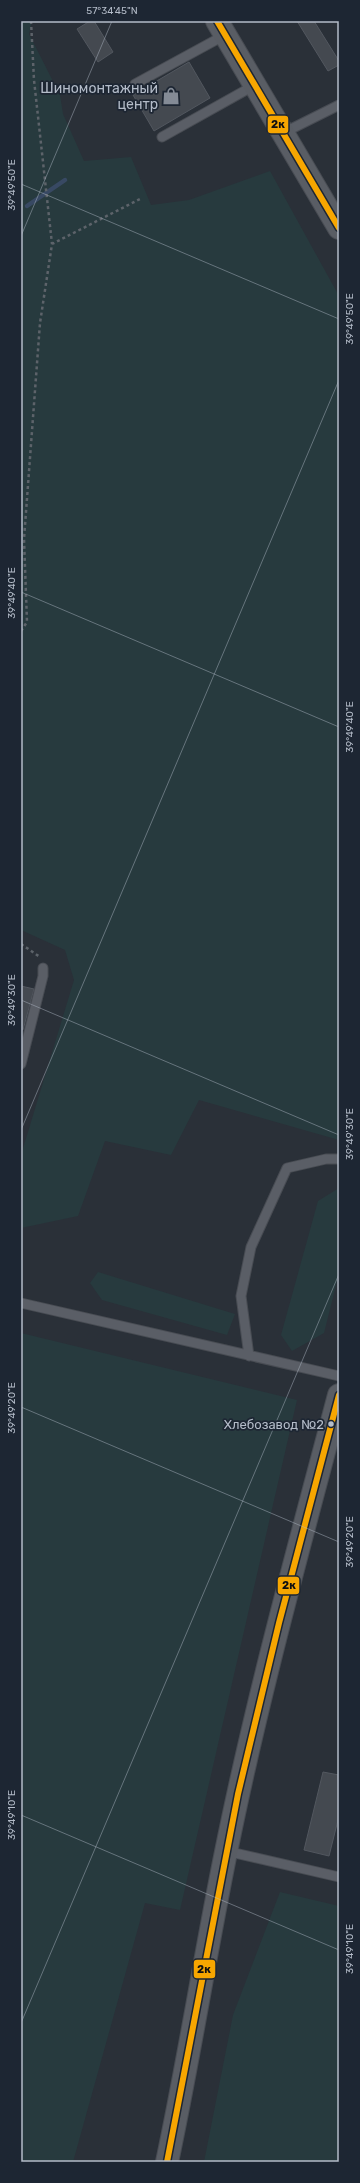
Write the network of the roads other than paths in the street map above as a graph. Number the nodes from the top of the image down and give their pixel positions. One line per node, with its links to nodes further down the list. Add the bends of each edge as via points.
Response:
1 (221, 28): 2 (lane); 3 (main road)
2 (135, 84)
3 (255, 85): 5 (main road); 6 (lane)
4 (339, 105): 5 (lane)
5 (282, 133): 7 (main road)
6 (162, 137)
7 (339, 228)
8 (43, 968): 9 (lane)
9 (21, 1064)
10 (339, 1159): 12 (lane, via 326,1159 287,1168 251,1247 241,1296)
11 (21, 1303): 12 (lane)
12 (249, 1356): 13 (lane)
13 (339, 1376)
14 (339, 1396): 15 (main road, via 263,1688)
15 (226, 1852): 16 (lane); 17 (main road)
16 (339, 1877)
17 (167, 2162)

